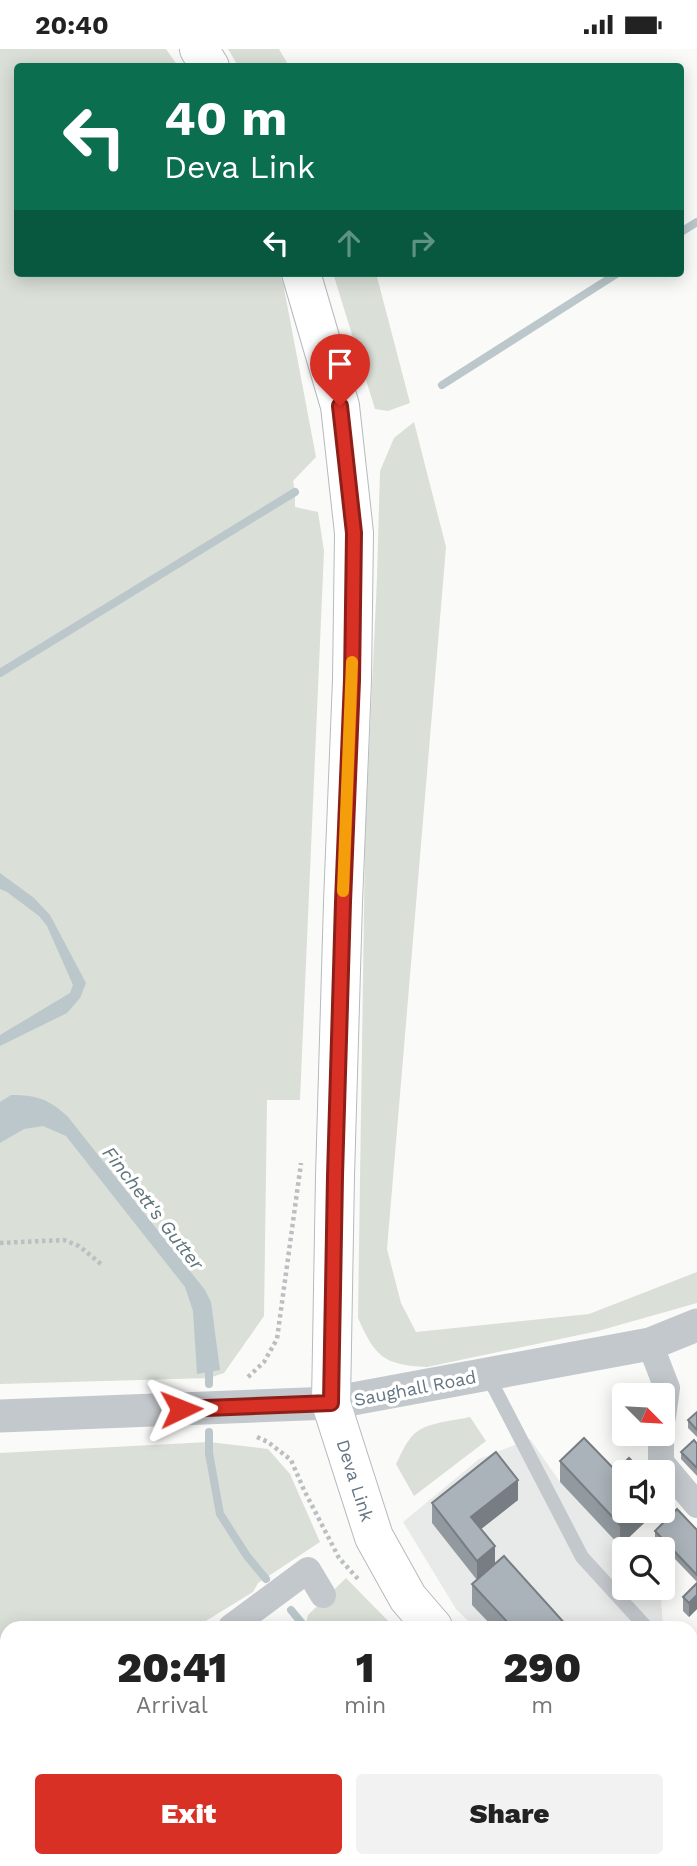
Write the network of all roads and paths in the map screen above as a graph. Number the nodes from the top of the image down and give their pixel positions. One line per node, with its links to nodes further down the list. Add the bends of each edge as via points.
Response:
1 (302, 277): 8 (main road, Deva Link, via 340,406 354,533)
2 (0, 1243): 3 (path, via 64,1240)
3 (101, 1264)
4 (697, 1325): 5 (street, Saughall Road)
5 (650, 1344): 6 (street, Saughall Road); 7 (street)
6 (487, 1374): 8 (street, Saughall Road); 15 (lane, via 582,1557)
7 (665, 1383)
8 (331, 1403): 9 (street, Saughall Road); 14 (main road, Deva Link, via 374,1537 408,1598)
9 (0, 1416)
10 (661, 1446): 11 (street, via 661,1462)
11 (697, 1505)
12 (323, 1595): 13 (street, via 308,1570)
13 (239, 1621)
14 (428, 1621)
15 (641, 1621)

